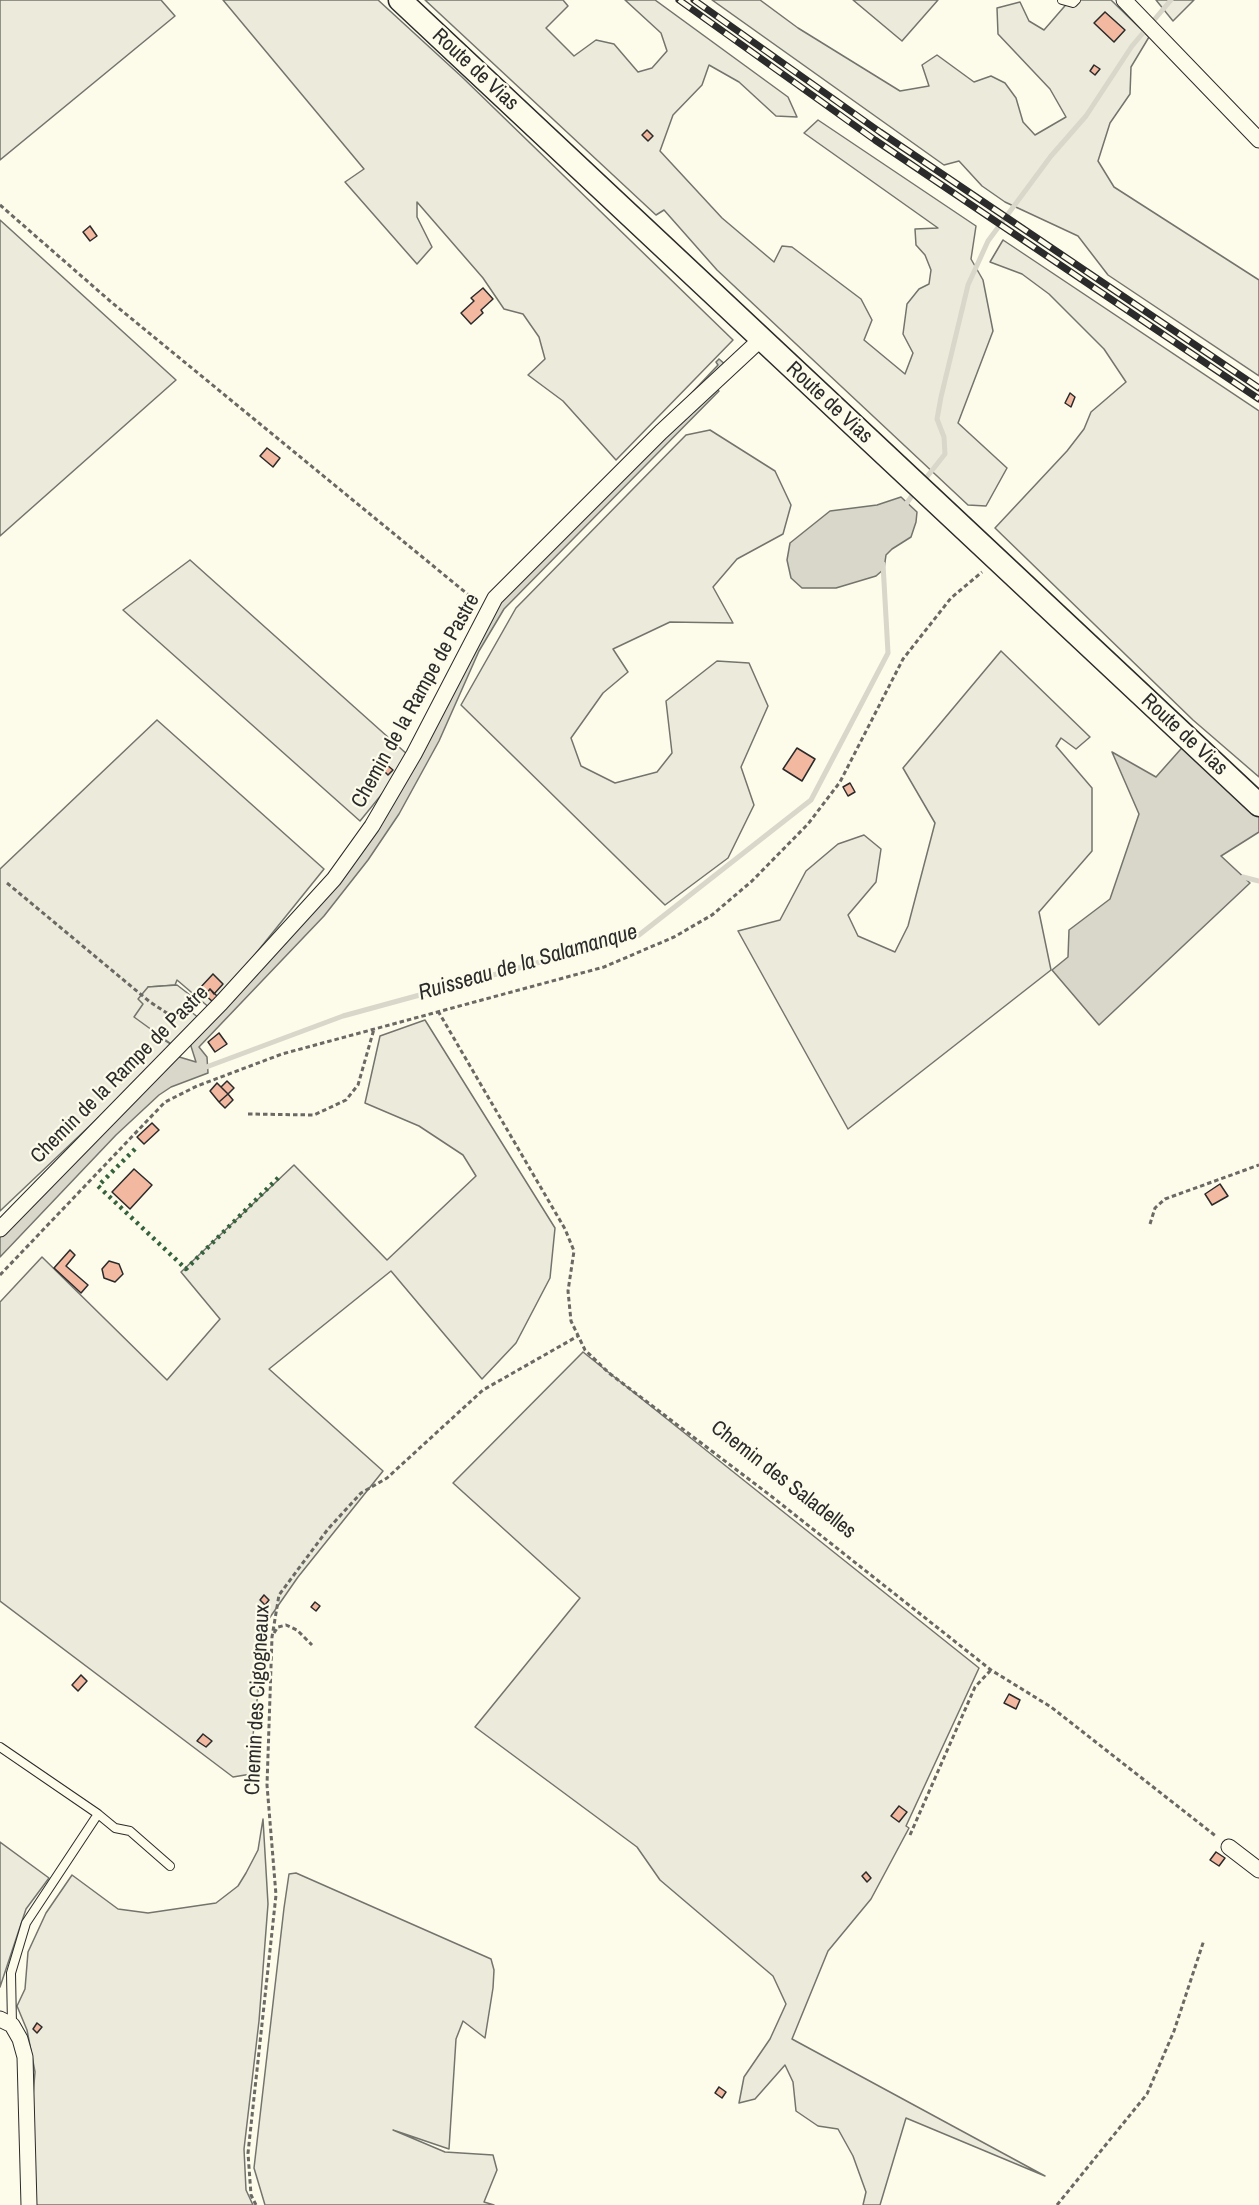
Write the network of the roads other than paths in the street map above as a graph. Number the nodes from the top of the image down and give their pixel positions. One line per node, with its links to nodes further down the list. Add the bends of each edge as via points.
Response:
1 (400, 0): 6 (main road, Route de Vias)
2 (1062, 0): 3 (lane)
3 (1076, 0)
4 (1124, 0): 5 (street)
5 (1259, 140)
6 (761, 339): 7 (main road, Route de Vias); 8 (street, Chemin de la Rampe de Pastre, via 495,598 372,826 321,895 206,1019)
7 (1259, 805)
8 (0, 1229)
9 (0, 1747): 10 (lane)
10 (98, 1814): 12 (lane, via 115,1828 130,1831); 14 (lane, via 26,1923 11,1972)
11 (1230, 1847): 13 (street)
12 (170, 1866)
13 (1259, 1870)
14 (6, 2022): 15 (street, via 20,2039 25,2057)
15 (29, 2205)

